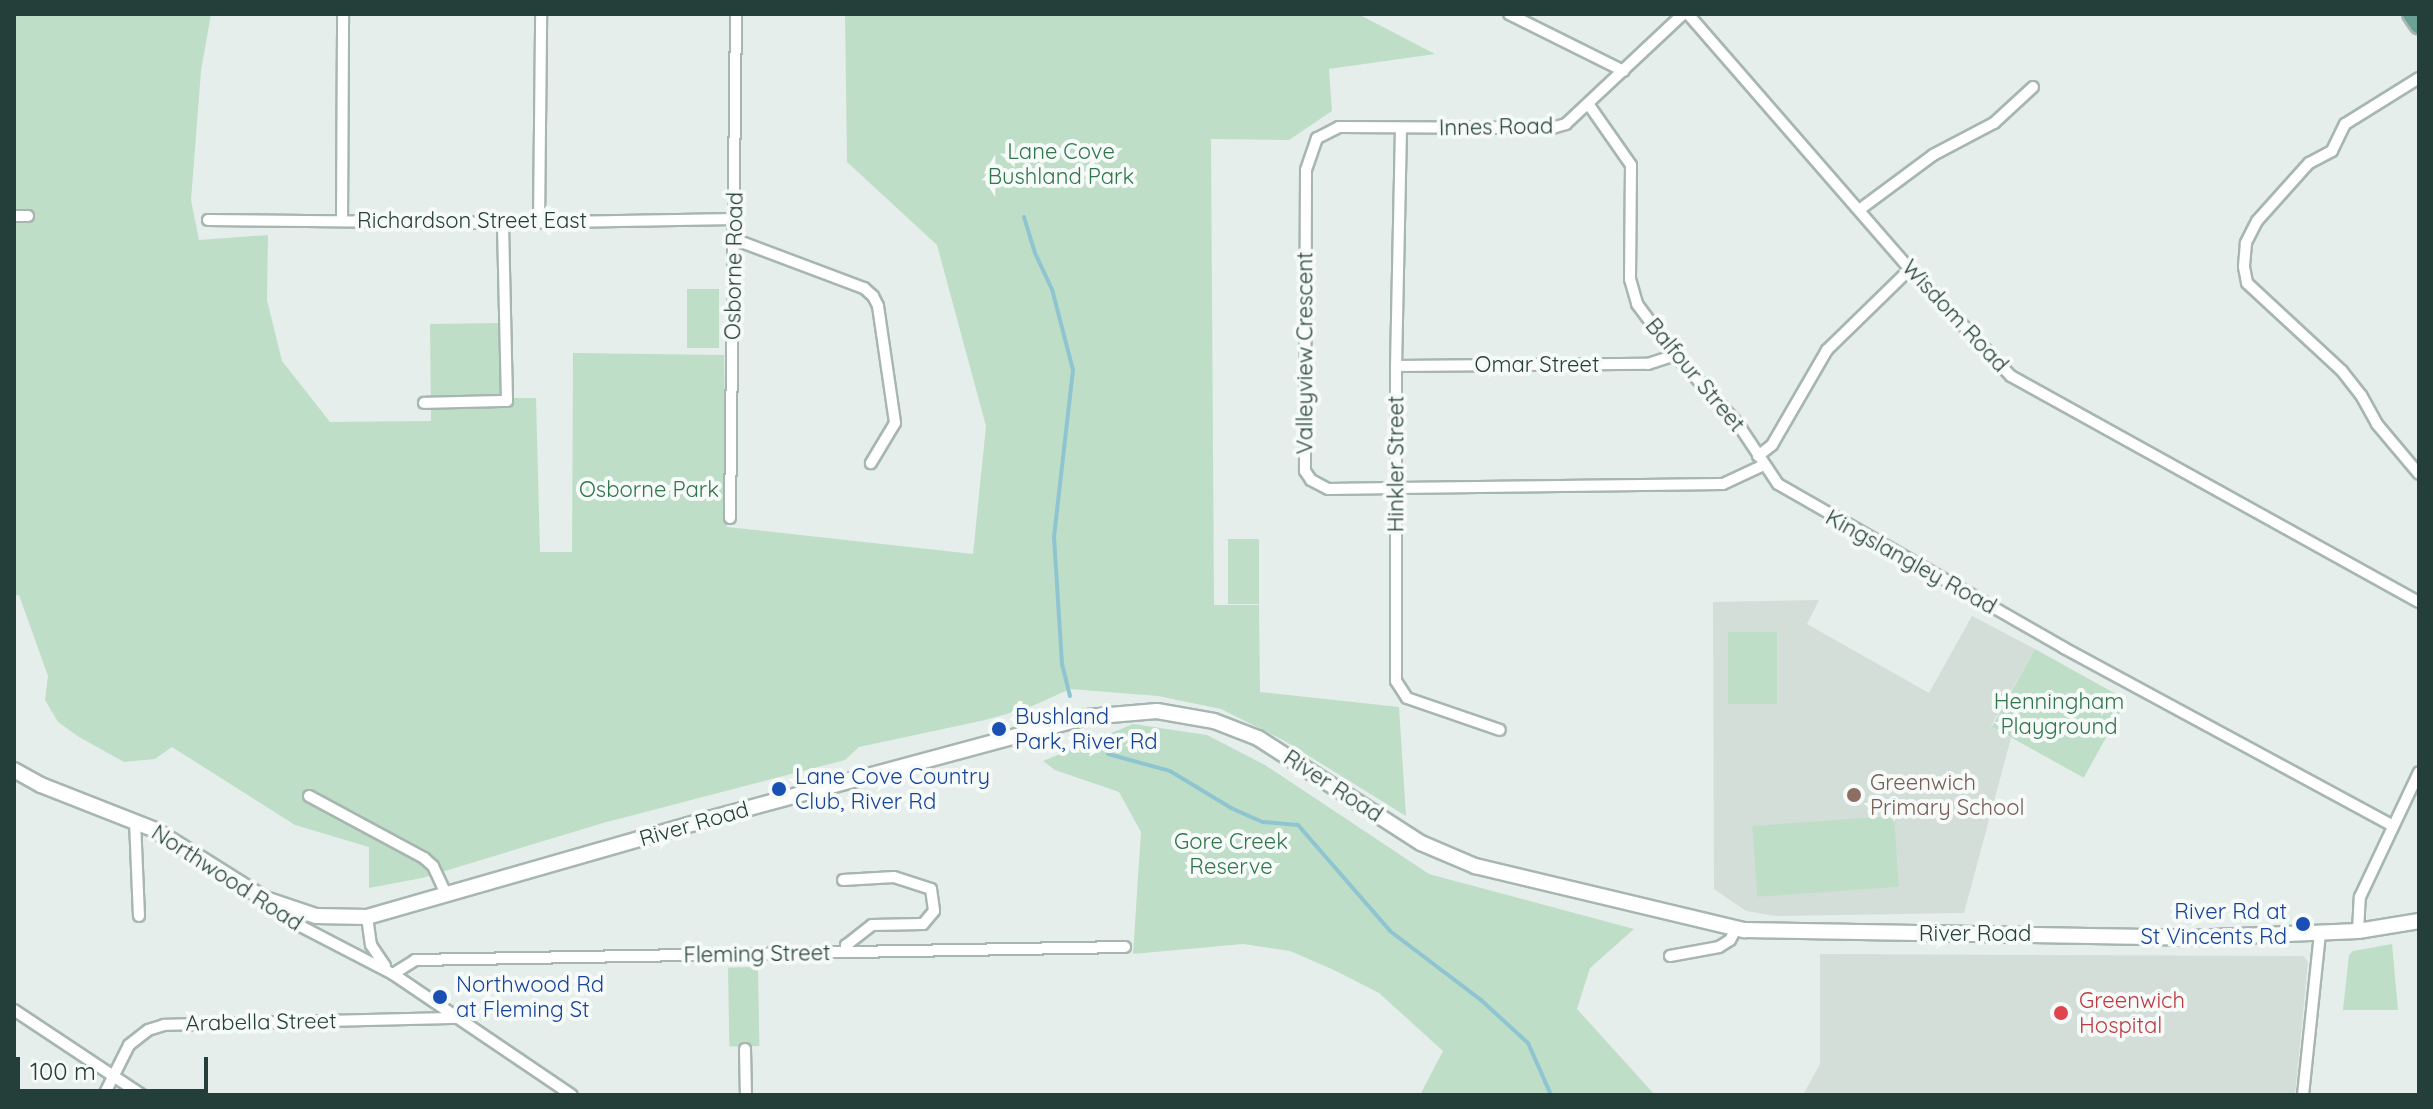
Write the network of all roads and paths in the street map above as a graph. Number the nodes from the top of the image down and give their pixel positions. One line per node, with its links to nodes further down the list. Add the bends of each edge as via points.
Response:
1 (343, 14): 19 (street)
2 (541, 14): 20 (street)
3 (736, 14): 17 (street, Osborne Road)
4 (1509, 14): 8 (street)
5 (1685, 14): 8 (street, Innes Road); 14 (street, Wisdom Road)
6 (2411, 14): 7 (main road)
7 (2419, 26)
8 (1624, 71): 11 (street, Innes Road)
9 (2419, 78): 29 (street, via 2345,124 2332,151 2309,163 2257,221 2246,243 2244,267 2247,283 2342,371)
10 (2033, 87): 14 (street, via 1994,123 1933,155)
11 (1589, 105): 12 (street, Innes Road, via 1552,128); 24 (street, Balfour Street, via 1631,165 1632,293)
12 (1401, 128): 13 (street, Innes Road, via 1339,127); 25 (street, Hinkler Street)
13 (1317, 138): 30 (street, Valleyview Crescent, via 1306,170 1305,471 1328,489)
14 (1859, 210): 23 (street, Wisdom Road)
15 (14, 216): 16 (street)
16 (28, 216)
17 (735, 219): 20 (street, Richardson Street East); 22 (street, Osborne Road)
18 (208, 220): 19 (street, Richardson Street East)
19 (342, 221): 21 (street, Richardson Street East)
20 (539, 222): 21 (street, Richardson Street East)
21 (503, 223): 26 (street, via 507,401)
22 (736, 240): 28 (street, via 873,296 895,423); 31 (street, Osborne Road)
23 (1910, 269): 27 (street, via 1827,350); 32 (street, Wisdom Road, via 2011,376)
24 (1675, 355): 25 (street, Omar Street, via 1648,364); 27 (street, Balfour Street, via 1738,424)
25 (1396, 366): 30 (street, Hinkler Street)
26 (424, 403)
27 (1761, 460): 30 (street, via 1723,484); 38 (street, Kingslangley Road, via 1784,490 1814,508)
28 (871, 463)
29 (2419, 474)
30 (1397, 488): 33 (street, Hinkler Street, via 1398,687 1407,698)
31 (730, 518)
32 (2419, 602)
33 (1500, 730)
34 (14, 770): 37 (main road, Northwood Road)
35 (2419, 772): 38 (street)
36 (309, 796): 40 (street, via 424,858)
37 (135, 821): 41 (main road, Northwood Road); 42 (street)
38 (2393, 826): 46 (street, via 2360,897)
39 (843, 880): 49 (street, via 894,877 931,889 934,911 923,924 872,925 846,945)
40 (446, 894): 43 (main road, River Road); 45 (main road, River Road, via 1087,717 1157,711 1214,721 1258,738 1421,843 1475,866)
41 (265, 899): 43 (main road, River Road, via 316,916); 51 (street, Northwood Road, via 283,917)
42 (139, 916)
43 (367, 917): 51 (street, Northwood Road, via 375,954)
44 (2419, 921): 46 (main road, River Road)
45 (1736, 929): 47 (main road, River Road, via 2191,938); 50 (street, via 1719,947)
46 (2358, 931): 47 (main road, River Road)
47 (2320, 933): 60 (street)
48 (1125, 947): 49 (street, Fleming Street)
49 (846, 952): 51 (street, Fleming Street, via 415,960)
50 (1670, 956)
51 (393, 974): 53 (street, Northwood Road)
52 (14, 1010): 55 (street)
53 (456, 1018): 55 (street, Arabella Street, via 164,1025 138,1036); 58 (street, Northwood Road)
54 (745, 1049): 59 (street)
55 (112, 1075): 56 (street, Arabella Street); 57 (street)
56 (104, 1095)
57 (142, 1095)
58 (572, 1095)
59 (746, 1095)
60 (2303, 1095)

